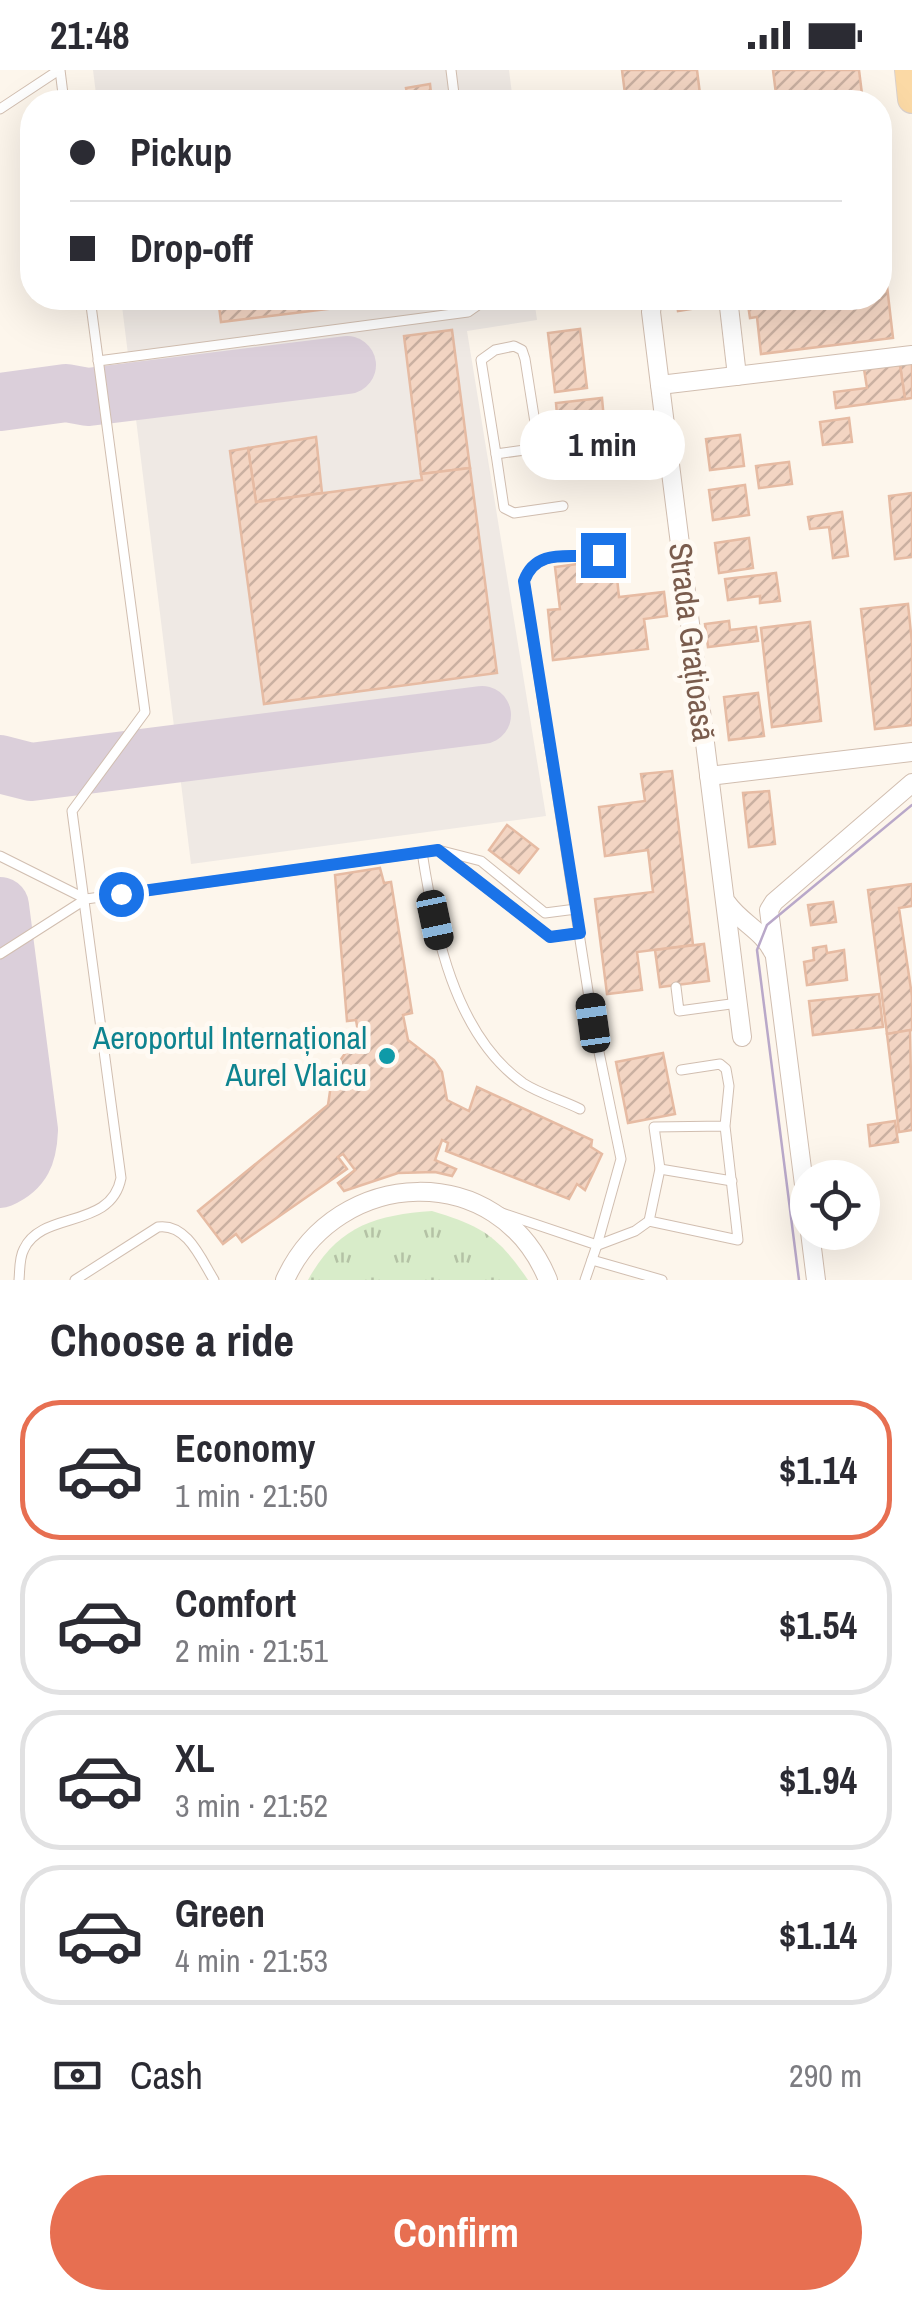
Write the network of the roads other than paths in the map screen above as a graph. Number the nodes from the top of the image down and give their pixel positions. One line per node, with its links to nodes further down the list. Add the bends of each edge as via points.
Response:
1 (60, 70): 3 (lane)
2 (908, 70): 4 (main road)
3 (29, 90)
4 (912, 100)
5 (92, 310): 10 (lane)
6 (470, 310): 10 (lane)
7 (651, 310): 12 (street, Strada Grațioasă)
8 (729, 310): 11 (street)
9 (912, 355): 11 (street)
10 (98, 360): 25 (lane, via 144,712 72,811)
11 (737, 376): 12 (street)
12 (660, 385): 13 (street, Strada Grațioasă)
13 (666, 436): 14 (lane); 19 (street, Strada Grațioasă)
14 (539, 448): 15 (lane); 15 (lane, via 526,359 514,346 481,360)
15 (496, 454): 16 (lane, via 504,508 514,513)
16 (563, 506)
17 (603, 555): 26 (lane, via 550,556 535,563 524,581)
18 (912, 752): 19 (street)
19 (709, 776): 24 (street, Strada Grațioasă)
20 (912, 784): 29 (street, via 772,904)
21 (438, 850): 22 (lane); 26 (lane, via 481,861 546,913); 27 (lane, via 550,937)
22 (422, 852): 25 (lane); 34 (lane, via 442,954 479,1038 523,1082)
23 (0, 856): 25 (lane)
24 (724, 898): 29 (street); 31 (street, Strada Grațioasă)
25 (86, 899): 28 (lane); 44 (lane, via 121,1178 104,1206 30,1238)
26 (576, 909): 27 (lane)
27 (580, 933): 41 (lane, via 622,1159)
28 (0, 954)
29 (774, 954): 36 (street)
30 (676, 987): 31 (lane, via 679,1011)
31 (738, 1003): 32 (street, Strada Grațioasă)
32 (742, 1037)
33 (681, 1070): 35 (lane, via 720,1064 726,1069)
34 (580, 1109)
35 (725, 1126): 37 (lane, via 654,1127); 38 (lane)
36 (801, 1160)
37 (660, 1168): 38 (lane); 40 (lane)
38 (732, 1181): 40 (lane, via 738,1240)
39 (476, 1204): 41 (lane); 47 (street, via 418,1192 361,1202 305,1244); 48 (street, via 526,1241)
40 (649, 1221): 41 (lane)
41 (597, 1246): 43 (lane)
42 (812, 1250): 51 (street)
43 (592, 1260): 49 (lane); 50 (lane)
44 (19, 1280)
45 (75, 1280): 46 (lane, via 158,1226 176,1228)
46 (214, 1280)
47 (285, 1280)
48 (548, 1280)
49 (585, 1280)
50 (662, 1280)
51 (816, 1280)

